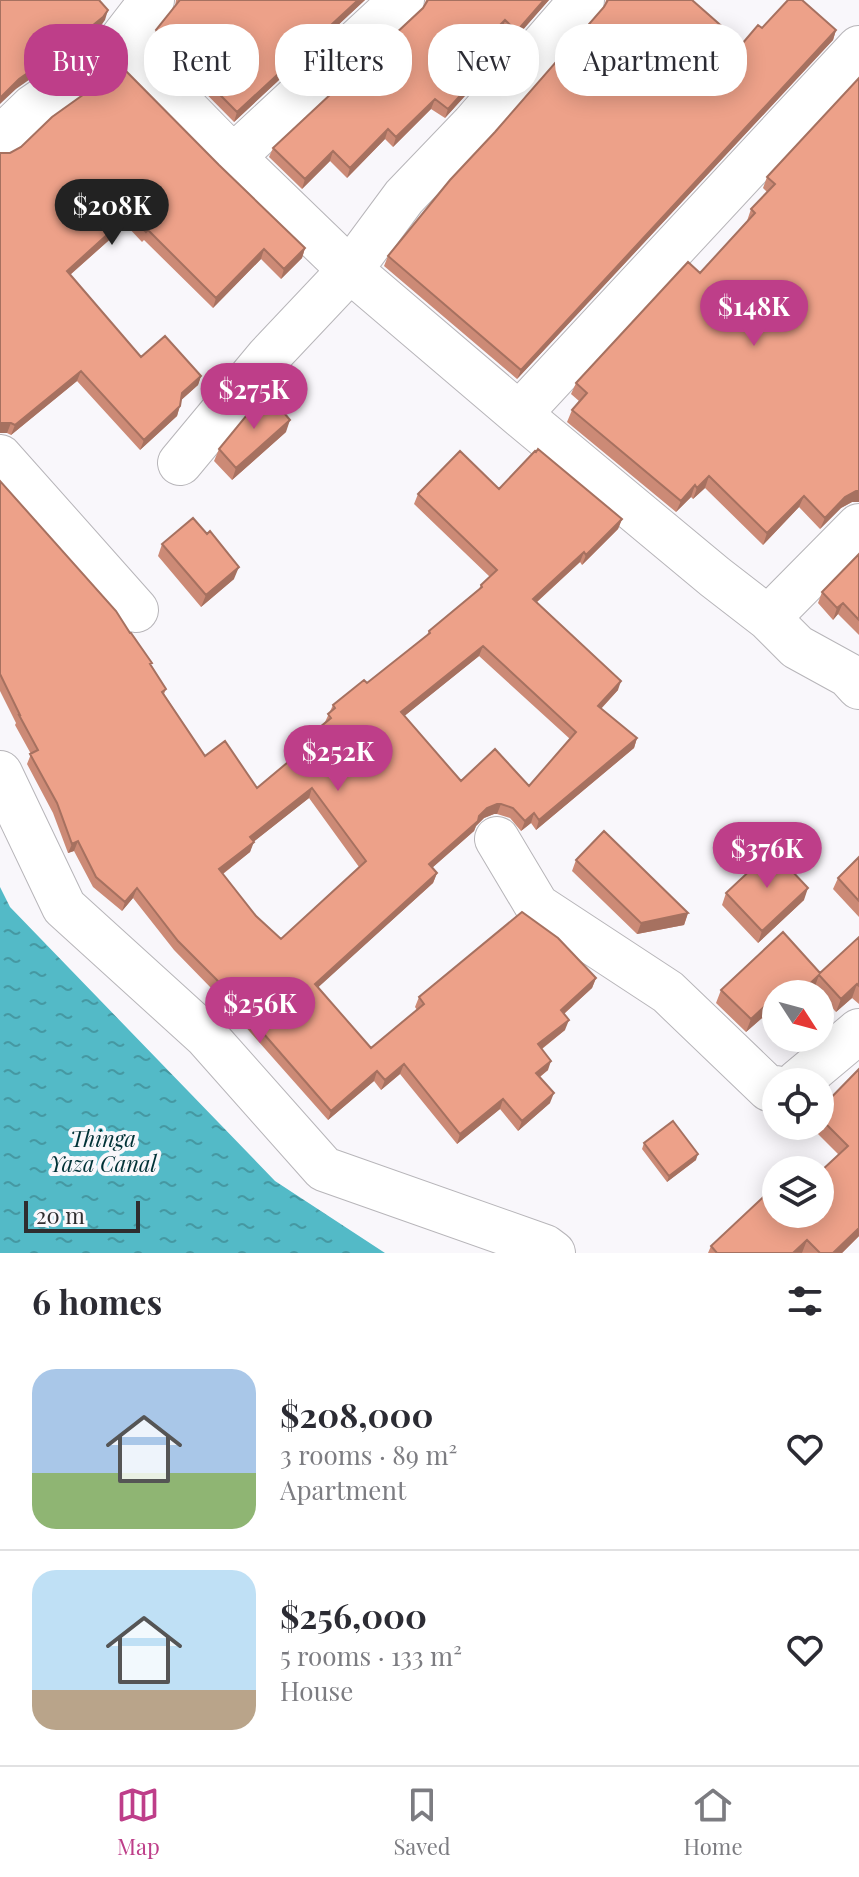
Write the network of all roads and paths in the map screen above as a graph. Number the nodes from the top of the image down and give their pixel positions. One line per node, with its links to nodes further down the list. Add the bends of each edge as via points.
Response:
1 (152, 0): 4 (street)
2 (402, 0): 9 (street)
3 (582, 0): 10 (street, via 404,197)
4 (128, 31)
5 (859, 48): 11 (street)
6 (128, 52): 9 (street)
7 (49, 96): 8 (street)
8 (0, 139)
9 (233, 157): 10 (street)
10 (350, 270): 11 (street); 13 (street, via 268,357)
11 (519, 414): 16 (street)
12 (0, 457): 15 (street)
13 (180, 463)
14 (859, 526): 16 (street)
15 (136, 610)
16 (768, 618): 17 (street, via 797,647 848,675)
17 (859, 687)
18 (0, 773): 23 (street, via 64,907 206,1036 324,1169)
19 (497, 839): 22 (street, via 537,906 668,992)
20 (859, 1031): 21 (street)
21 (815, 1068)
22 (762, 1082)
23 (553, 1253)

